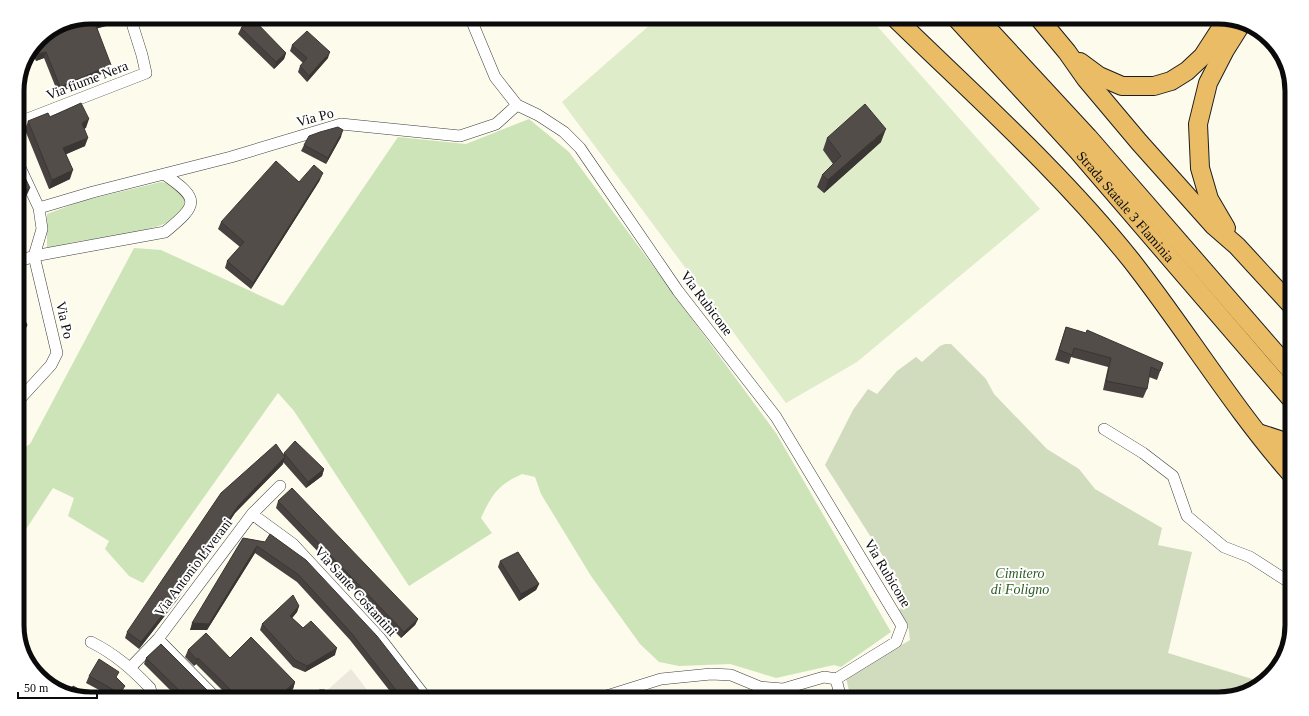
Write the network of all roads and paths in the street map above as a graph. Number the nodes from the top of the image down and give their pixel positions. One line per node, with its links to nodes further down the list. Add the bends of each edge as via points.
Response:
1 (132, 24): 11 (street, Via fiume Nera, via 146,73)
2 (473, 24): 10 (street, Via Rubicone, via 495,77)
3 (902, 24): 23 (highway, via 1047,163 1091,212 1131,260)
4 (961, 24): 20 (highway, Strada Statale 3 Flaminia, via 1077,150)
5 (983, 24): 19 (highway, Strada Statale 3 Flaminia, via 1088,137)
6 (1044, 24): 9 (highway)
7 (1223, 24): 9 (highway, via 1203,56 1187,72 1171,81 1154,86 1122,86 1099,76)
8 (1239, 28): 15 (highway, via 1208,83 1198,124 1200,168 1208,199)
9 (1067, 52): 15 (highway, via 1086,79 1139,142 1214,226)
10 (517, 105): 12 (street, Via Po, via 496,124 460,136 341,124); 32 (street, Via Rubicone, via 564,132 580,148 678,291 776,417 902,626 896,642)
11 (24, 119)
12 (164, 174): 14 (street, Via Po); 16 (street, via 186,190 192,198 192,205 181,219 165,232)
13 (24, 175): 14 (street)
14 (40, 208): 16 (street, via 42,229)
15 (1237, 246): 18 (highway)
16 (34, 256): 17 (street); 21 (street, Via Po, via 57,353 51,365)
17 (24, 260)
18 (1285, 298)
19 (1285, 364)
20 (1285, 392)
21 (24, 395)
22 (1104, 429): 28 (street, via 1143,453 1173,476 1187,516 1224,547 1250,557)
23 (1258, 433): 24 (highway); 25 (highway)
24 (1285, 442)
25 (1285, 466)
26 (280, 486): 27 (street, Via Antonio Liverani)
27 (252, 514): 29 (street, Via Antonio Liverani); 35 (street, Via Sante Costantini, via 293,544 380,638)
28 (1285, 580)
29 (158, 640): 31 (street, Via Antonio Liverani); 34 (street)
30 (91, 642): 31 (street)
31 (131, 667): 33 (street)
32 (836, 680): 36 (street, via 824,677 783,689 760,687 731,674 711,674 661,679); 37 (street)
33 (151, 692)
34 (209, 692)
35 (422, 692)
36 (619, 692)
37 (840, 692)

